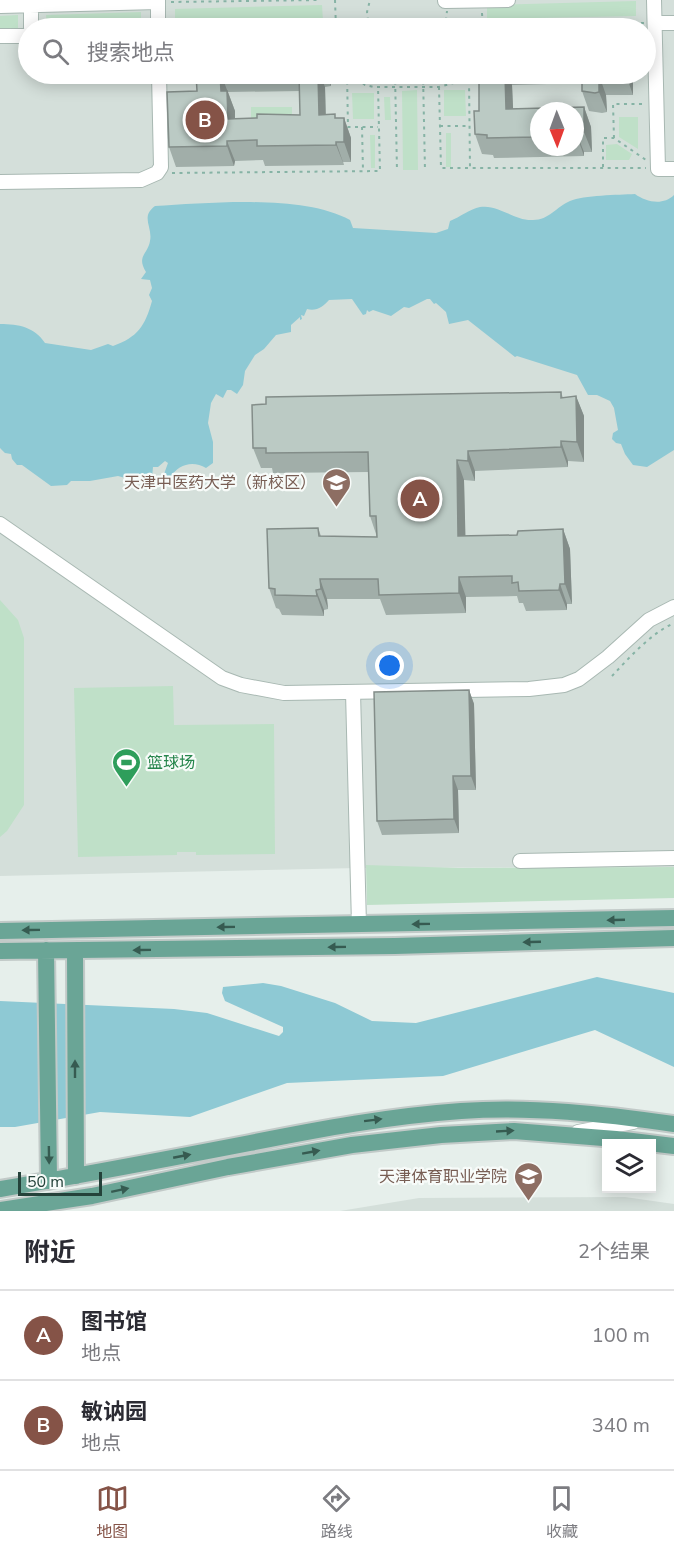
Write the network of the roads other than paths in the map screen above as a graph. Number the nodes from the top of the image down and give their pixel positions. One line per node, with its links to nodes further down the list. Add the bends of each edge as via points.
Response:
1 (508, 0): 4 (street)
2 (654, 0): 10 (street)
3 (158, 1): 7 (street); 9 (street)
4 (482, 1): 5 (street)
5 (445, 2)
6 (0, 6): 7 (street)
7 (31, 6): 8 (street)
8 (31, 18)
9 (158, 18)
10 (655, 18)
11 (656, 23): 12 (street)
12 (674, 23)
13 (0, 36): 14 (street)
14 (18, 36)
15 (656, 64): 17 (street, via 658,169)
16 (159, 84): 18 (street, via 161,166 157,173 141,180)
17 (674, 169)
18 (0, 182)
19 (0, 524): 21 (street, via 222,678 241,686 284,693)
20 (674, 607): 21 (street, via 649,620 595,667 564,686)
21 (353, 692): 26 (street)
22 (674, 858): 23 (street)
23 (520, 861)
24 (674, 918): 25 (main road, one-way to 25)
25 (473, 924): 26 (main road, one-way to 26); 28 (main road)
26 (359, 925): 27 (main road, one-way to 27)
27 (0, 931)
28 (646, 938): 29 (main road); 32 (main road, one-way to 32)
29 (674, 938)
30 (46, 950): 31 (main road); 32 (main road); 38 (main road, one-way to 38)
31 (0, 951)
32 (75, 951): 37 (main road, one-way to 32)
33 (643, 1120): 34 (main road); 35 (street); 37 (main road, one-way to 33, via 348,1123 424,1114 559,1111)
34 (674, 1124)
35 (564, 1135): 36 (main road); 40 (main road, one-way to 35, via 351,1145 504,1131)
36 (674, 1146)
37 (76, 1176): 38 (main road)
38 (49, 1181): 39 (main road)
39 (0, 1189)
40 (0, 1210)

